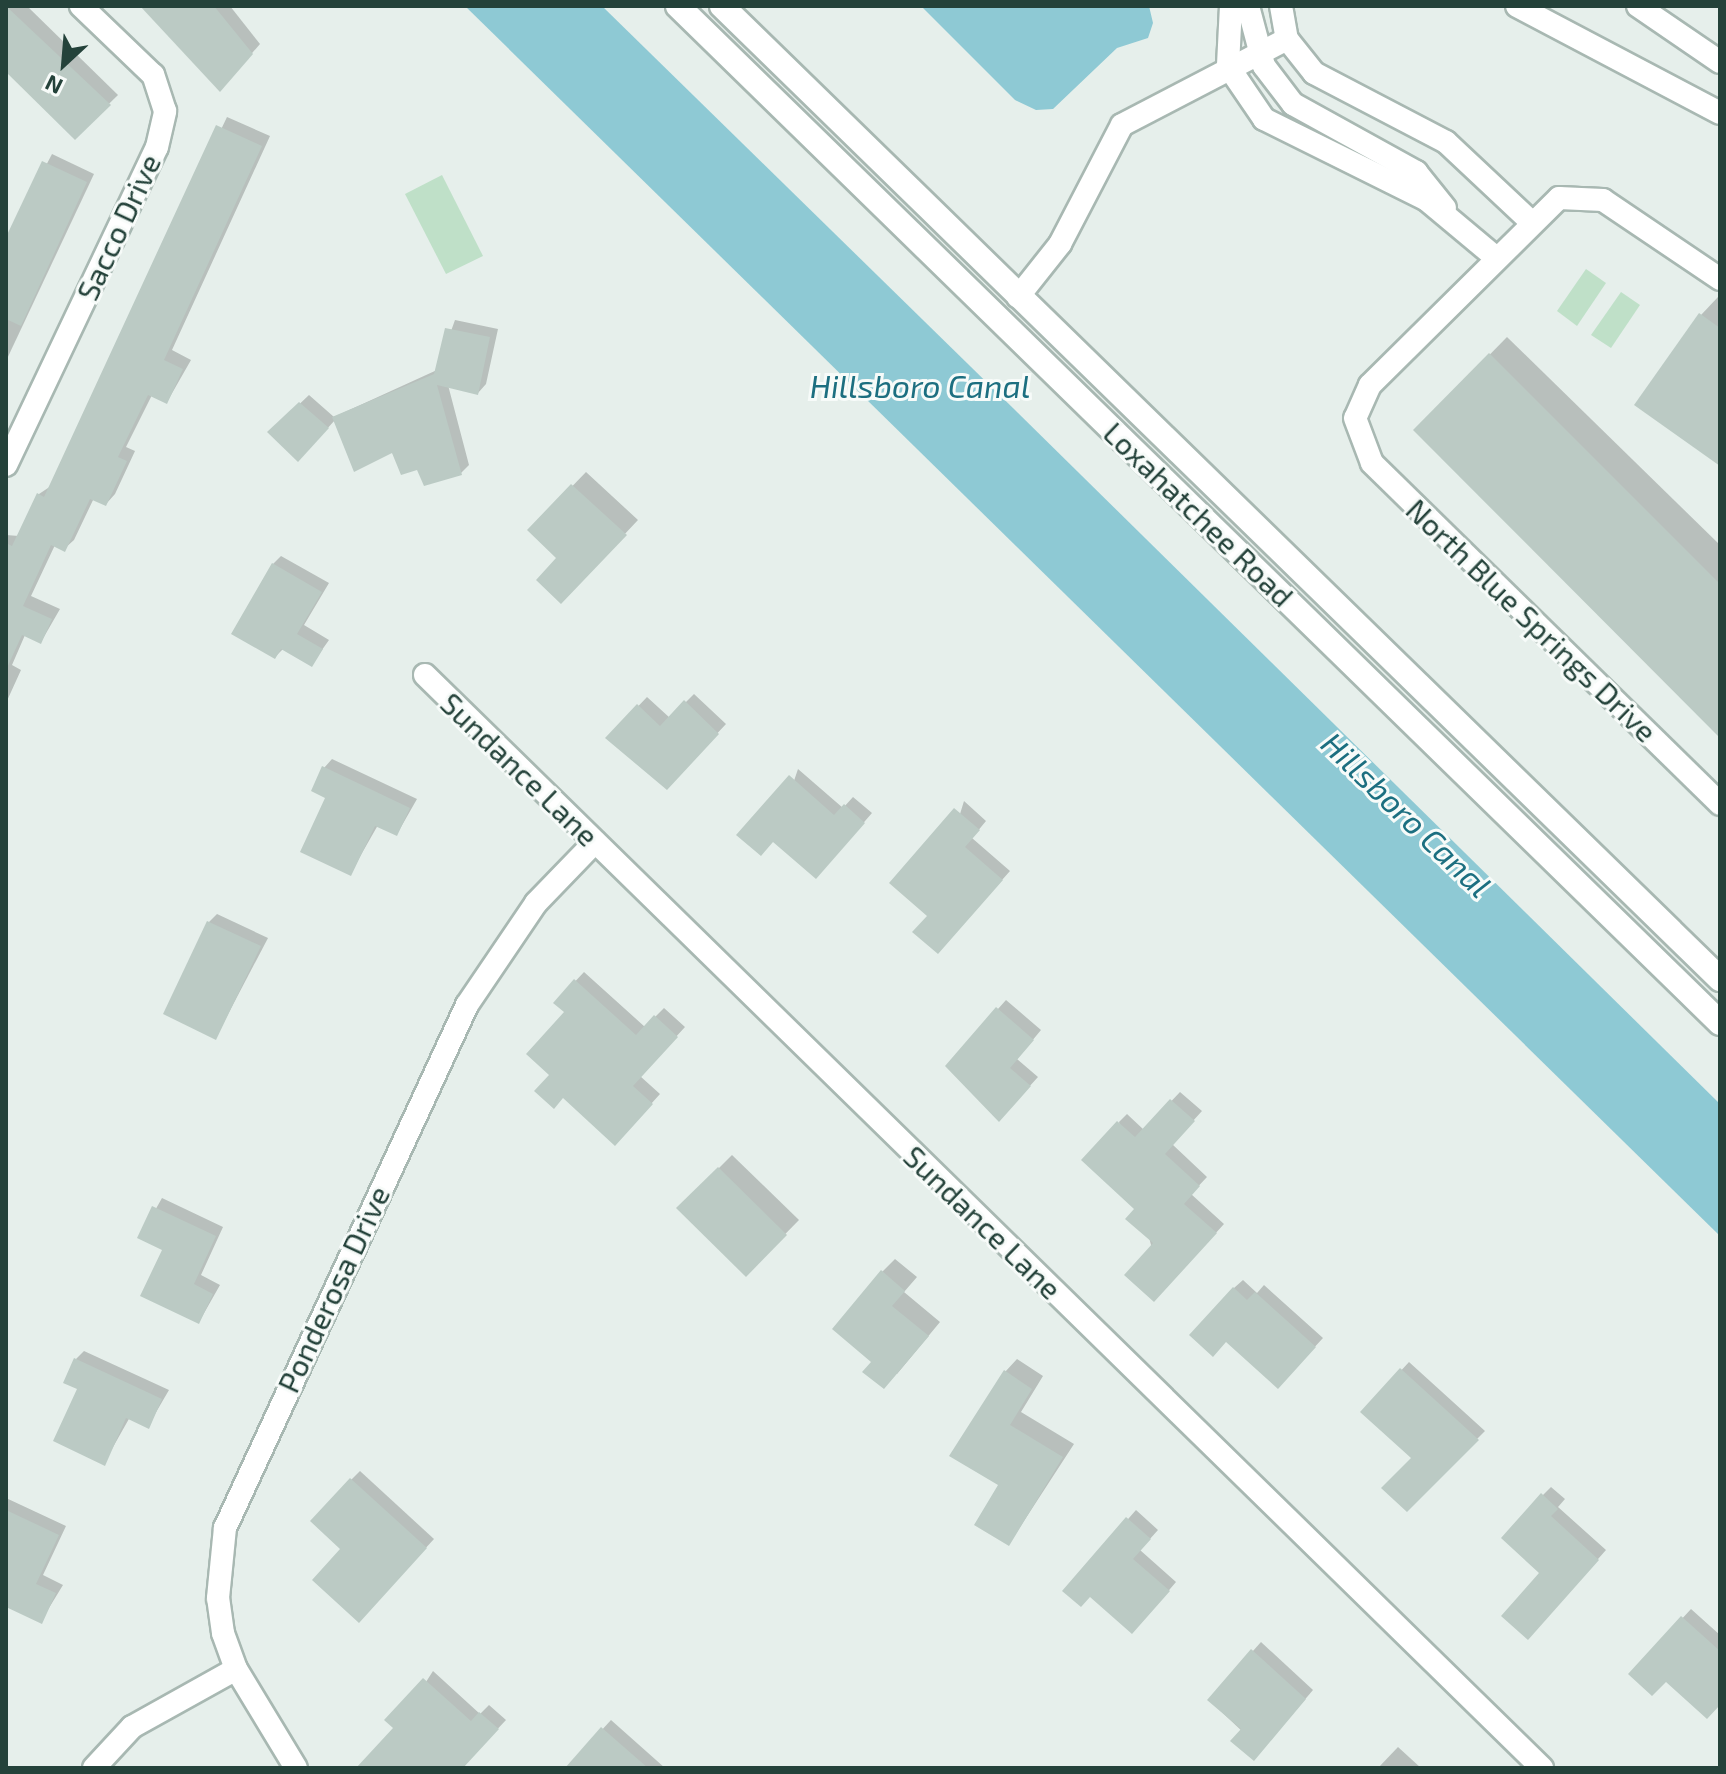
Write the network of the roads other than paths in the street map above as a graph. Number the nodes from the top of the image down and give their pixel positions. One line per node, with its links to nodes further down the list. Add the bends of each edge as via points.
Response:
1 (81, 6): 22 (street, Sacco Drive, via 153,75 165,111 157,147)
2 (678, 6): 27 (main road, Loxahatchee Road)
3 (722, 6): 21 (main road, Loxahatchee Road)
4 (1231, 6): 12 (street)
5 (1248, 6): 10 (street)
6 (1281, 6): 9 (street)
7 (1517, 6): 13 (street)
8 (1638, 6): 11 (street)
9 (1287, 39): 10 (street); 14 (street, via 1325,81)
10 (1258, 53): 12 (street); 15 (street, via 1302,113)
11 (1720, 62)
12 (1228, 66): 16 (street, via 1273,127); 21 (street, via 1122,125 1060,244)
13 (1720, 113)
14 (1406, 121): 15 (street); 18 (street, via 1458,151)
15 (1389, 157): 16 (street); 17 (street, via 1423,178)
16 (1380, 178): 17 (street)
17 (1450, 214): 19 (street)
18 (1529, 220): 19 (street); 20 (street, via 1549,203 1579,193 1613,205)
19 (1494, 256): 24 (street, North Blue Springs Drive, via 1370,385 1356,429 1372,463)
20 (1720, 279)
21 (1018, 297): 26 (main road, Loxahatchee Road)
22 (6, 465)
23 (425, 675): 25 (street, Sundance Lane)
24 (1720, 804)
25 (595, 842): 28 (street, Ponderosa Drive, via 536,903 467,1005 237,1495 225,1528 218,1598); 31 (street, Sundance Lane)
26 (1720, 979)
27 (1720, 1023)
28 (236, 1669): 29 (street, via 132,1727); 30 (street, Ponderosa Drive)
29 (94, 1768)
30 (296, 1768)
31 (1542, 1768)

